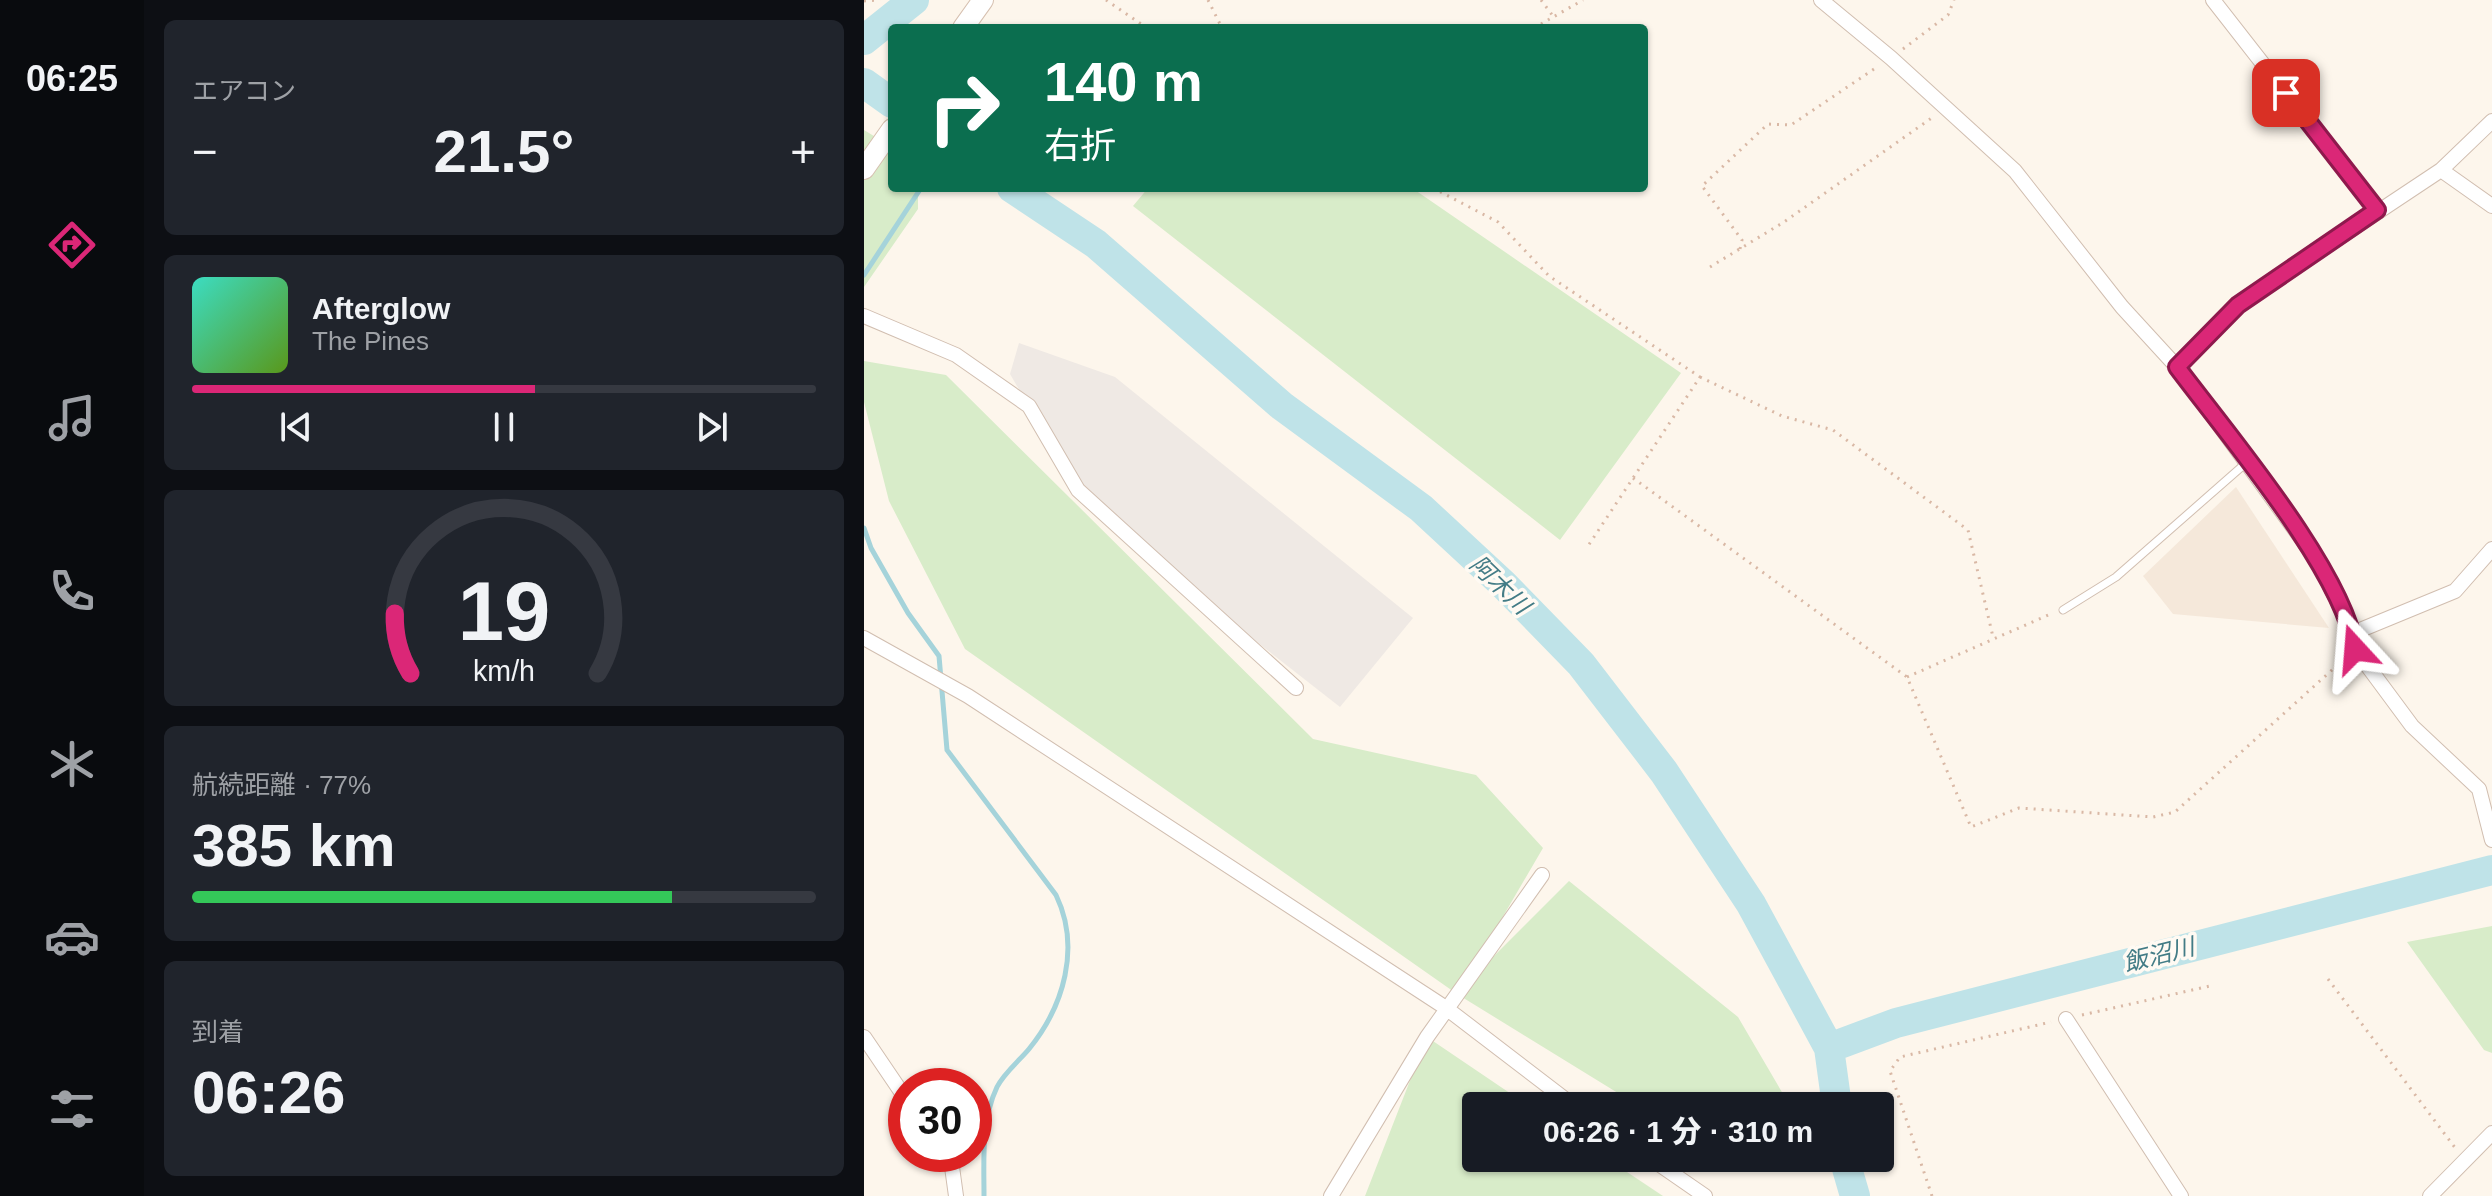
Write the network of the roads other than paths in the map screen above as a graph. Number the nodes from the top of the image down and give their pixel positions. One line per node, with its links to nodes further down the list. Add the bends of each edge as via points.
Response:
1 (983, 0): 4 (street)
2 (1821, 0): 12 (street, via 2015,171 2122,307)
3 (2213, 0): 10 (street)
4 (966, 24)
5 (2492, 121): 8 (street)
6 (888, 135): 7 (street)
7 (864, 169)
8 (2441, 170): 9 (street); 10 (street)
9 (2492, 206)
10 (2377, 210): 12 (street, via 2238,305)
11 (864, 316): 18 (street, via 956,355 1029,406 1078,490)
12 (2177, 367): 13 (street)
13 (2248, 461): 15 (lane, via 2116,577); 16 (street, via 2317,560)
14 (2492, 549): 16 (street, via 2455,591)
15 (2063, 610)
16 (2353, 633): 19 (street, via 2355,649 2412,726 2479,789)
17 (864, 638): 21 (street, via 968,696)
18 (1296, 688)
19 (2492, 840)
20 (1542, 875): 21 (street)
21 (1446, 1008): 25 (street); 30 (street)
22 (2066, 1019): 32 (street)
23 (864, 1037): 24 (street)
24 (888, 1072)
25 (1556, 1092)
26 (2492, 1133): 33 (street)
27 (953, 1172): 29 (street)
28 (1670, 1172): 31 (street)
29 (956, 1196)
30 (1331, 1196)
31 (1705, 1196)
32 (2181, 1196)
33 (2430, 1196)

